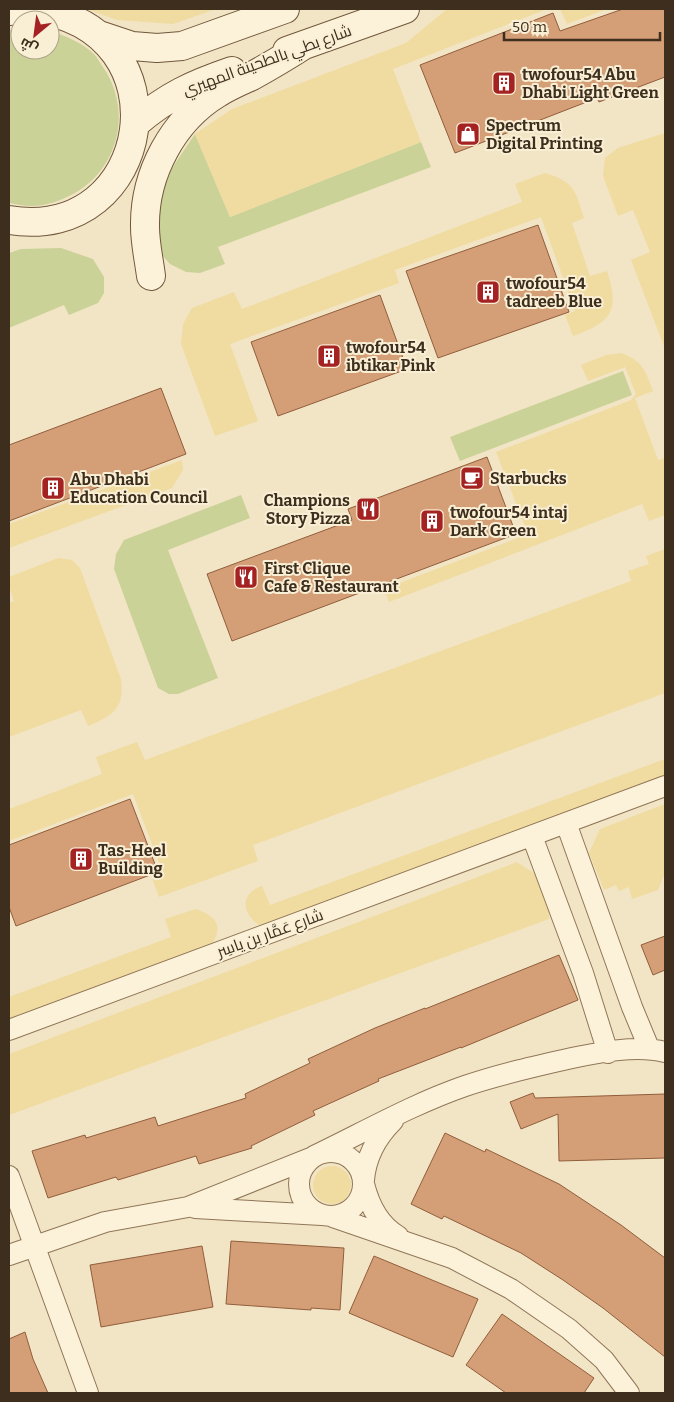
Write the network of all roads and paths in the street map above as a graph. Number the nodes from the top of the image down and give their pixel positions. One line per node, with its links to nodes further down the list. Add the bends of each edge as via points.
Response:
1 (31, 9): 4 (street); 5 (street, via 67,16)
2 (285, 9): 5 (street, via 182,46 132,46)
3 (405, 9): 6 (street, شارع بطي بالطحينة المهيري)
4 (9, 11)
5 (99, 35): 7 (street, via 128,75)
6 (304, 45): 7 (street, شارع بطي بالطحينة المهيري, via 179,91); 9 (street, via 218,93 189,117 168,144 153,175 146,209 146,244)
7 (136, 123): 8 (street, via 133,141 118,175 92,202 59,218 40,222)
8 (9, 220)
9 (151, 276)
10 (665, 786): 11 (street, شارع عَمَّار بن ياسِر)
11 (566, 823): 12 (street, شارع عَمَّار بن ياسِر); 13 (street)
12 (532, 836): 14 (street); 15 (street, شارع عَمَّار بن ياسِر)
13 (616, 963): 14 (street, via 614,969 602,978 588,977); 16 (street)
14 (583, 973): 17 (street)
15 (9, 1030)
16 (657, 1050): 17 (street)
17 (608, 1053): 18 (street, via 500,1075 464,1086)
18 (403, 1113): 19 (street); 21 (street, via 382,1132 370,1151)
19 (314, 1157): 21 (street, via 324,1152 345,1155 361,1170); 22 (street); 23 (street, via 301,1173 300,1194 313,1211)
20 (9, 1176): 24 (street)
21 (364, 1182): 23 (street, via 358,1203 351,1210 343,1215); 25 (street, via 377,1217 393,1233)
22 (188, 1207): 23 (street); 24 (street, via 105,1222)
23 (328, 1216): 25 (street)
24 (34, 1246): 26 (street); 27 (street)
25 (414, 1246): 28 (street, via 452,1258 511,1289 569,1329 604,1360)
26 (9, 1255)
27 (88, 1393)
28 (629, 1393)

